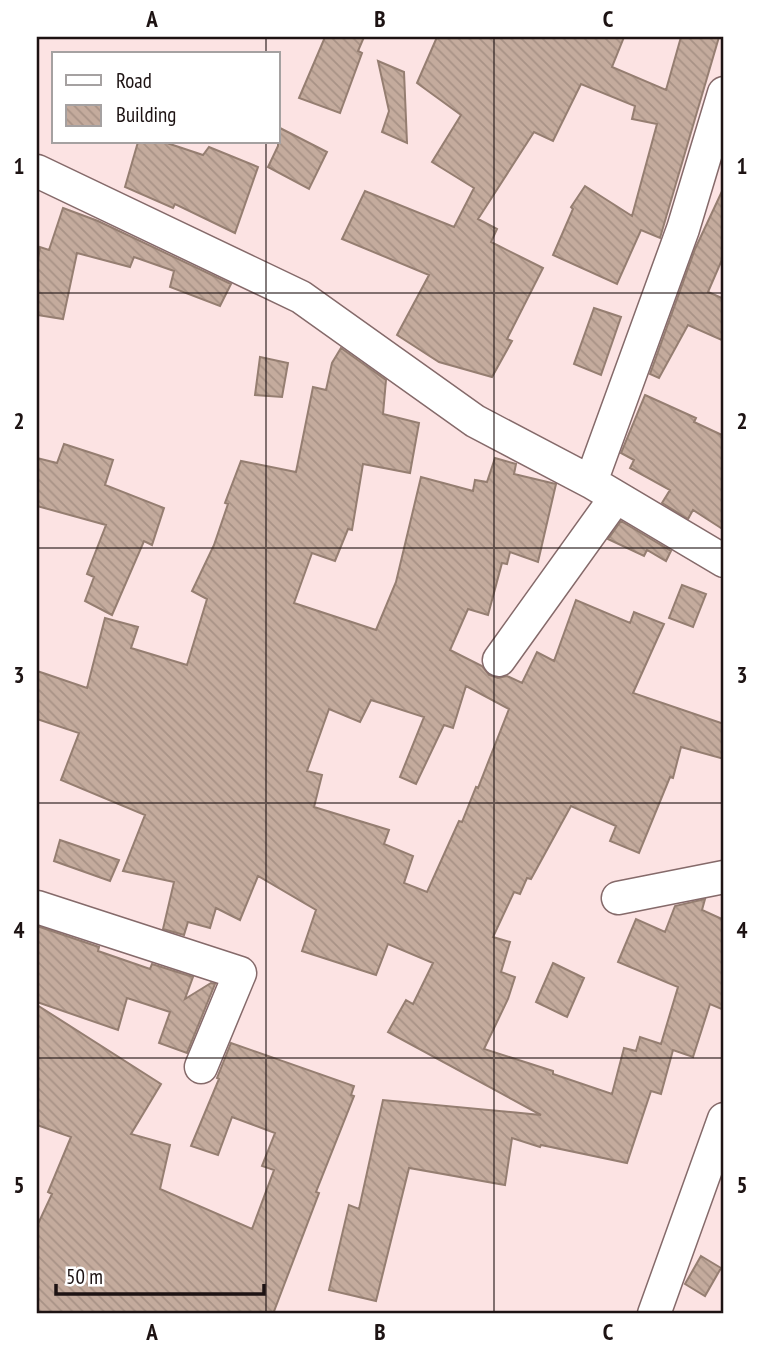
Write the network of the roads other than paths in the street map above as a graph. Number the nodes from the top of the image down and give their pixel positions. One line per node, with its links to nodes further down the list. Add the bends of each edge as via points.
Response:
1 (724, 93): 3 (street)
2 (37, 171): 3 (street, via 301,297 475,421)
3 (604, 489): 4 (street); 5 (street)
4 (724, 561)
5 (499, 660)
6 (724, 877): 7 (street)
7 (618, 898)
8 (37, 907): 9 (street, via 240,973)
9 (201, 1067)
10 (724, 1119): 11 (street)
11 (718, 1160): 12 (street)
12 (654, 1314)

